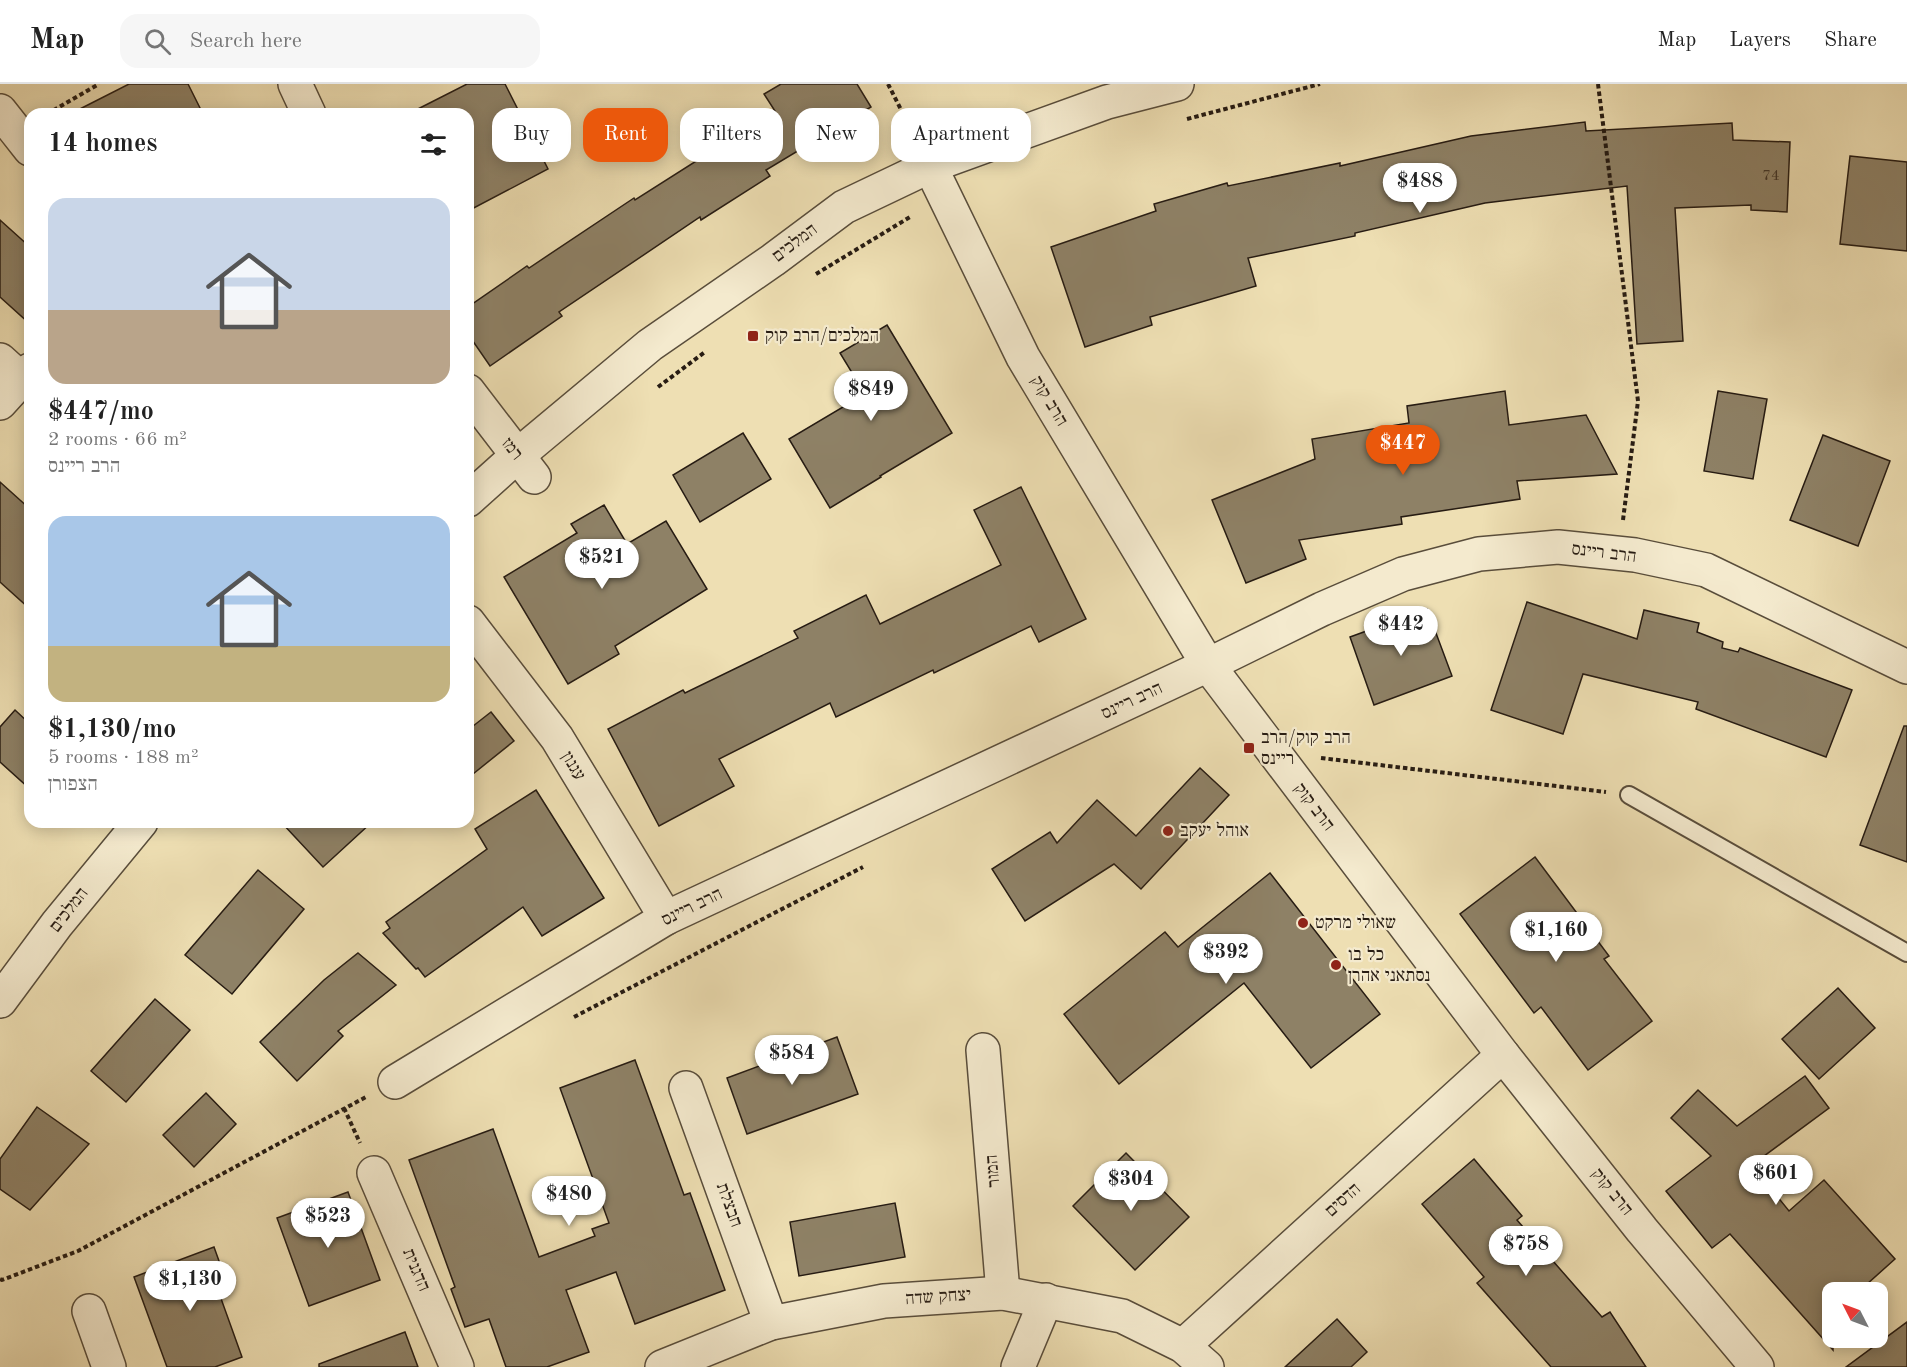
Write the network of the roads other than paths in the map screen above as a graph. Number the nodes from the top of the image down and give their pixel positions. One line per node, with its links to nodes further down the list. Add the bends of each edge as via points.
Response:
1 (295, 84): 3 (street)
2 (1177, 84): 6 (street, המלכים, via 1107,102)
3 (306, 108)
4 (0, 111): 5 (street)
5 (24, 141)
6 (930, 166): 10 (street, המלכים, via 844,207 650,345); 13 (street, הרב קוק, via 1023,357)
7 (17, 370): 9 (street)
8 (474, 400): 10 (street, רמז)
9 (0, 403)
10 (526, 466): 11 (street, המלכים)
11 (474, 496)
12 (474, 630): 17 (street, עגנון, via 557,738)
13 (1208, 666): 14 (street, הרב ריינס, via 1403,574 1479,555 1558,547 1635,555 1706,570); 17 (street, הרב ריינס); 21 (street, הרב קוק)
14 (1907, 666)
15 (1629, 795): 18 (lane)
16 (136, 828): 19 (street, המלכים)
17 (666, 918): 22 (street, הרב ריינס)
18 (1907, 953)
19 (0, 1001)
20 (983, 1050): 25 (street, המור)
21 (1503, 1055): 29 (street, הדסים); 35 (street, הרב קוק)
22 (395, 1082)
23 (686, 1088): 28 (street, חבצלת)
24 (374, 1173): 31 (street, הדגנית)
25 (1002, 1293): 26 (street, יצחק שדה); 28 (street, יצחק שדה, via 884,1301)
26 (1046, 1300): 29 (street, יצחק שדה, via 1122,1316); 33 (street)
27 (89, 1311): 30 (street)
28 (771, 1323): 32 (street, יצחק שדה)
29 (1183, 1346): 34 (street, יצחק שדה)
30 (109, 1367)
31 (457, 1367)
32 (662, 1367)
33 (1018, 1367)
34 (1207, 1367)
35 (1757, 1367)

